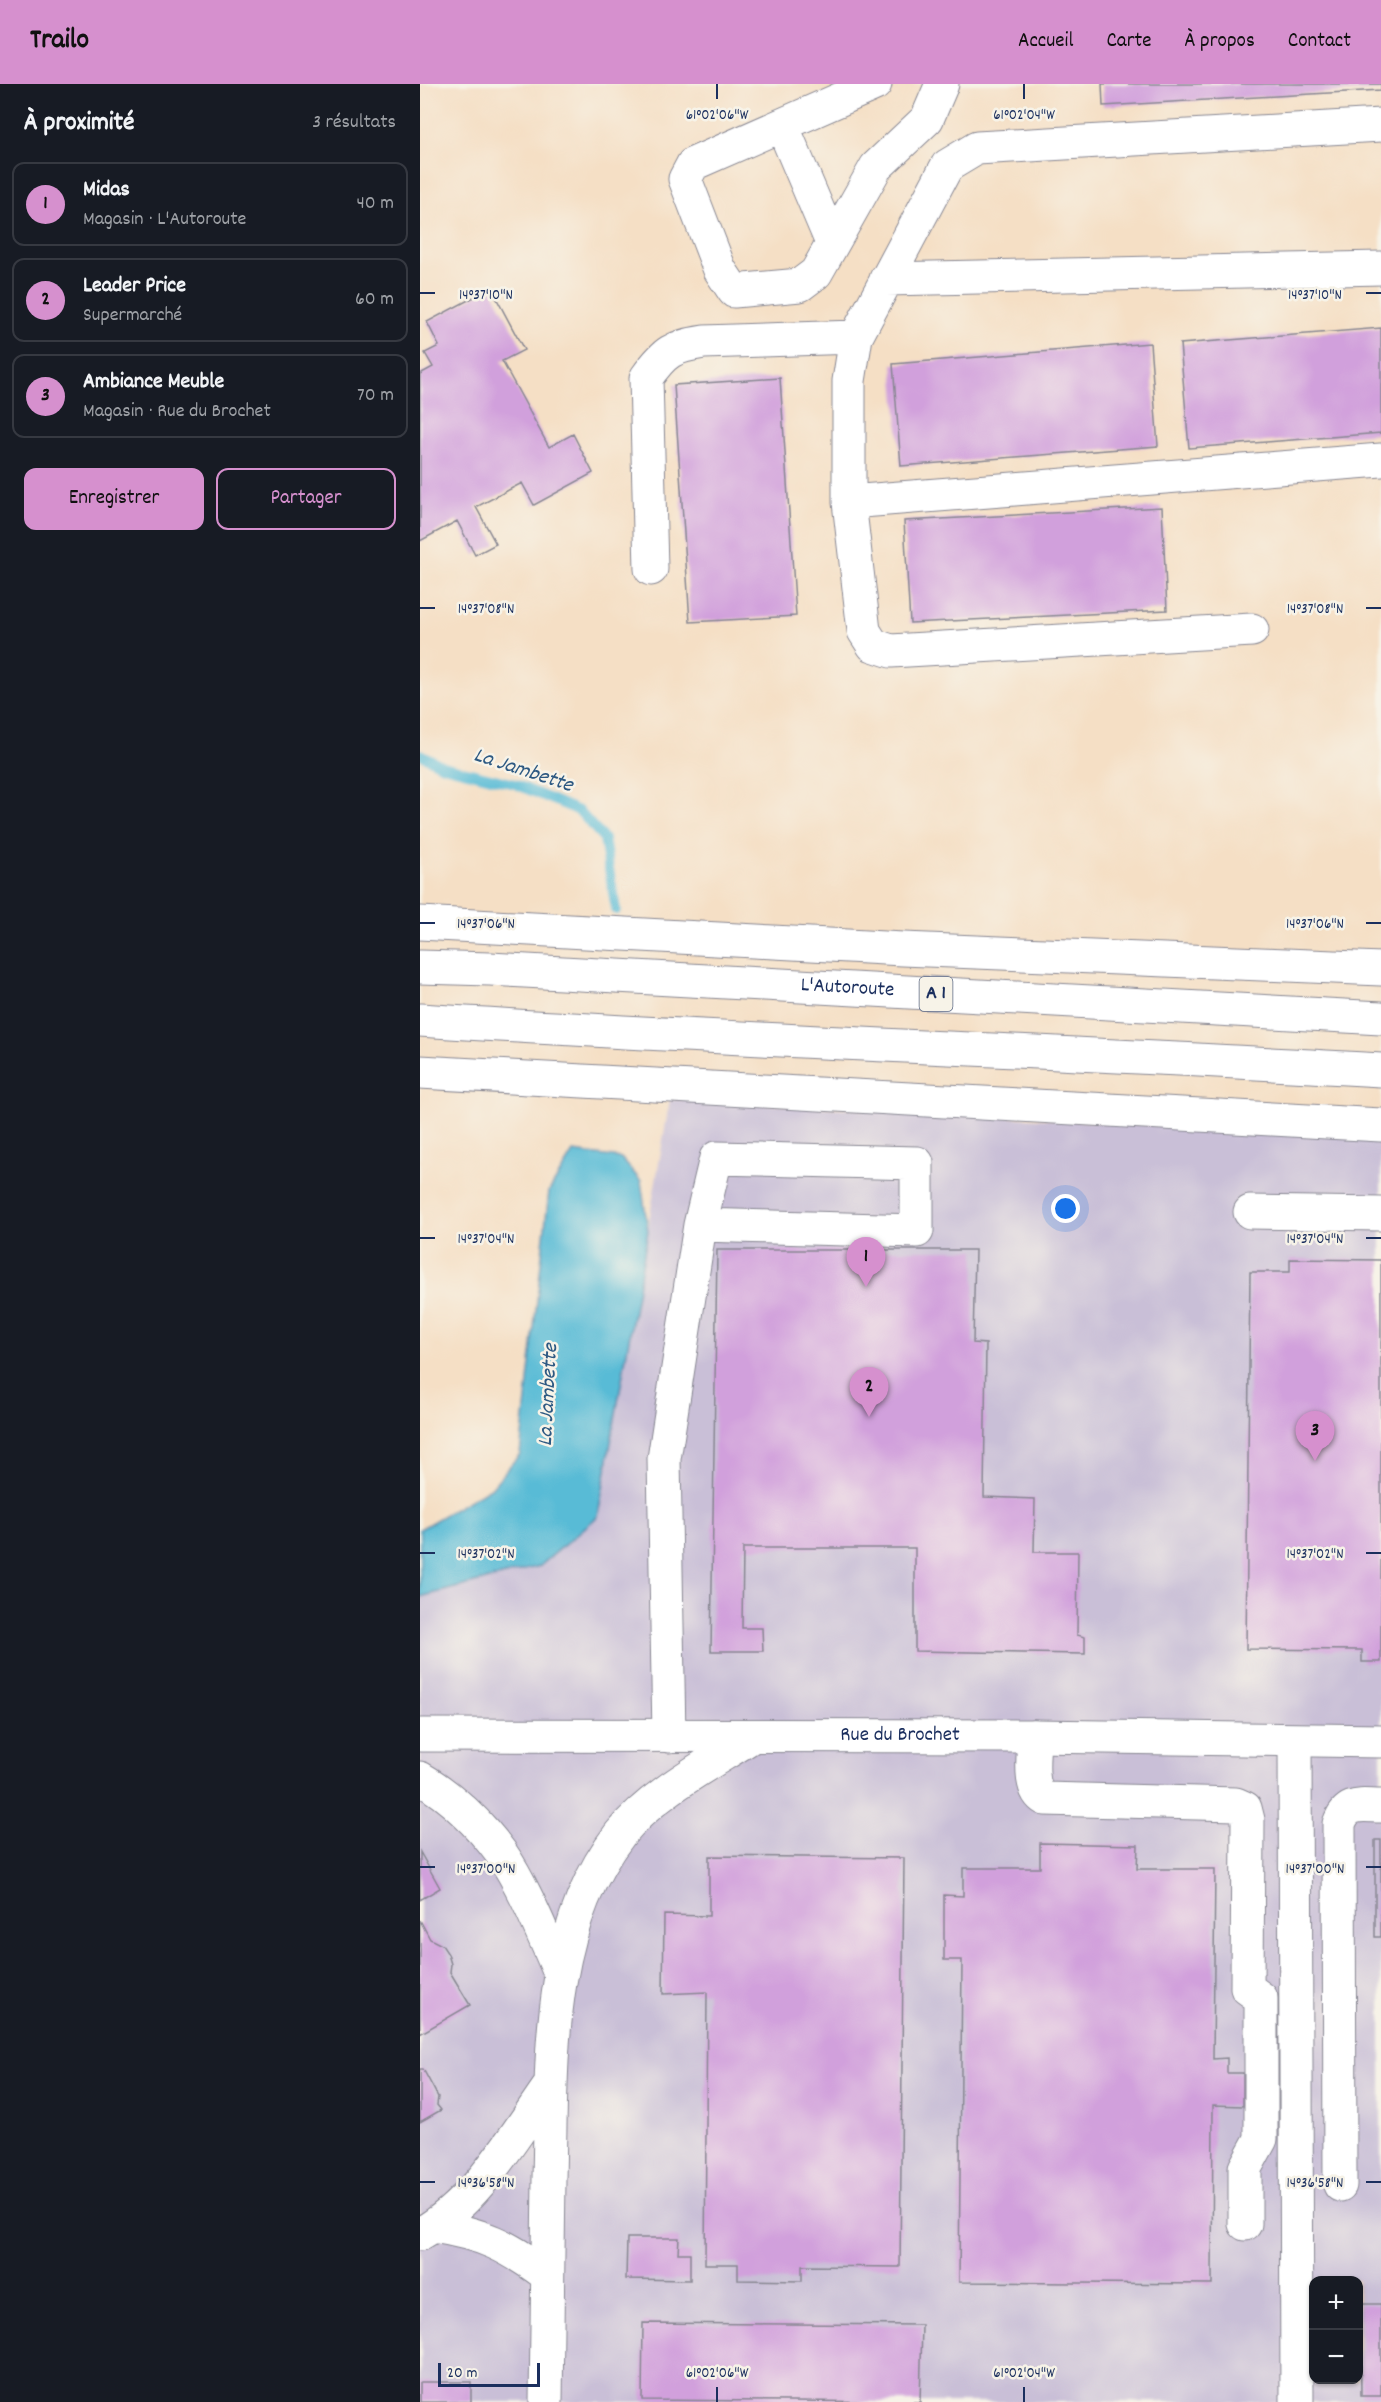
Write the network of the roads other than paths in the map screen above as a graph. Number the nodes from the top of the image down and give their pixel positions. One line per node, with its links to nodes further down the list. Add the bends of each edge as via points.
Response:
1 (875, 84): 3 (main road)
2 (942, 84): 5 (main road, via 927,119 876,167)
3 (782, 125): 5 (main road); 5 (main road, via 693,164 685,179 720,270 734,291 800,285 816,273)
4 (1381, 125): 7 (main road, via 977,148 947,166)
5 (832, 243)
6 (1381, 268): 7 (main road)
7 (886, 279): 8 (main road)
8 (856, 337): 10 (main road, via 849,381); 11 (main road, via 704,342 680,346 661,357 646,378)
9 (1381, 460): 10 (main road)
10 (849, 502): 12 (main road, via 864,631 873,645 891,651)
11 (651, 569)
12 (1251, 630)
13 (420, 923): 17 (main road)
14 (420, 961): 16 (main road)
15 (420, 967): 16 (main road, L'Autoroute / A 1)
16 (490, 969): 18 (main road, L'Autoroute / A 1)
17 (1381, 969)
18 (1111, 1004): 19 (main road); 20 (main road, L'Autoroute / A 1)
19 (1381, 1005)
20 (1381, 1018)
21 (420, 1020): 22 (main road, via 645,1035)
22 (1129, 1055): 23 (main road); 25 (main road)
23 (1381, 1070)
24 (420, 1072): 26 (main road)
25 (1381, 1083)
26 (1381, 1125)
27 (1250, 1212): 28 (main road)
28 (1381, 1214)
29 (700, 1225): 29 (main road, via 716,1158 917,1163 917,1232); 31 (main road, via 664,1459)
30 (420, 1736): 31 (main road, Rue du Brochet)
31 (669, 1736): 33 (main road, Rue du Brochet)
32 (1034, 1736): 33 (main road, Rue du Brochet); 34 (main road, Rue du Brochet); 41 (main road, via 1034,1784 1038,1795 1045,1799 1236,1804 1245,1808 1247,1988 1262,1998 1262,2139 1245,2168)
33 (751, 1737): 38 (main road, via 654,1801 619,1835 582,1901)
34 (1295, 1741): 35 (main road, Rue du Brochet); 45 (main road)
35 (1381, 1741)
36 (420, 1778): 38 (main road, via 466,1813 501,1853)
37 (1381, 1806): 40 (main road, via 1352,1806 1343,1813 1339,1824)
38 (560, 1972): 39 (main road)
39 (551, 2084): 42 (main road, via 468,2196); 43 (main road)
40 (1340, 2185)
41 (1245, 2224)
42 (426, 2230): 43 (main road, via 465,2232 491,2241 517,2253)
43 (548, 2275): 44 (main road)
44 (546, 2402)
45 (1297, 2402)

